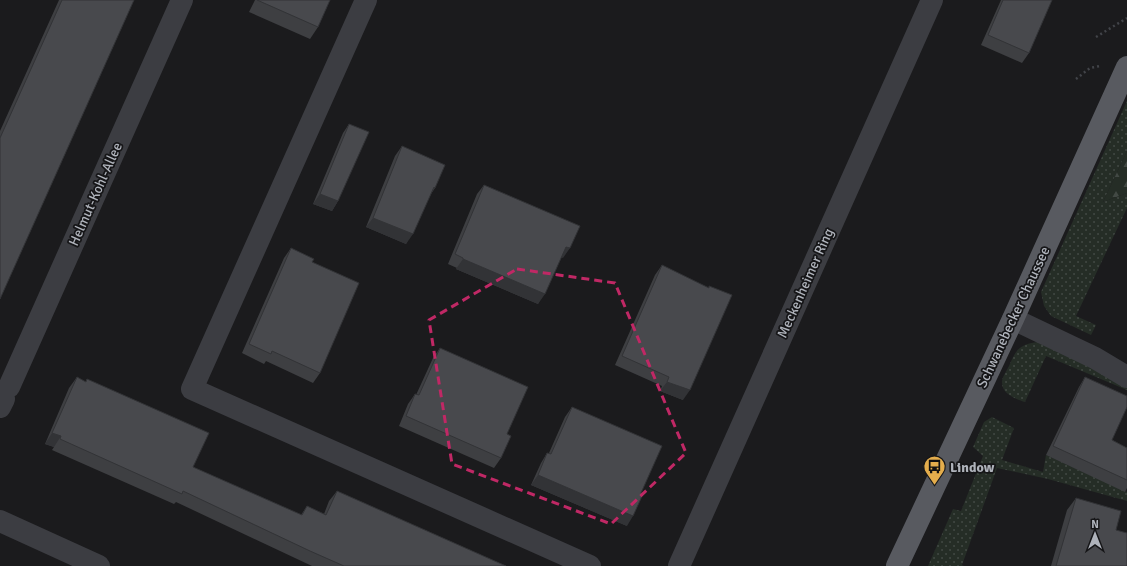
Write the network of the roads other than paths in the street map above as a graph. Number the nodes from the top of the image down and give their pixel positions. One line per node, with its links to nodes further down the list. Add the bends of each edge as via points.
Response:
1 (182, 0): 7 (lane, Helmut-Kohl-Allee)
2 (366, 0): 10 (lane, via 192,389)
3 (932, 0): 11 (lane, Meckenheimer Ring)
4 (1127, 67): 5 (main road, Schwanebecker Chaussee)
5 (1013, 319): 6 (lane, via 1095,358); 12 (main road, Schwanebecker Chaussee)
6 (1127, 377)
7 (4, 398)
8 (0, 521): 9 (lane)
9 (99, 566)
10 (590, 566)
11 (679, 566)
12 (897, 566)

